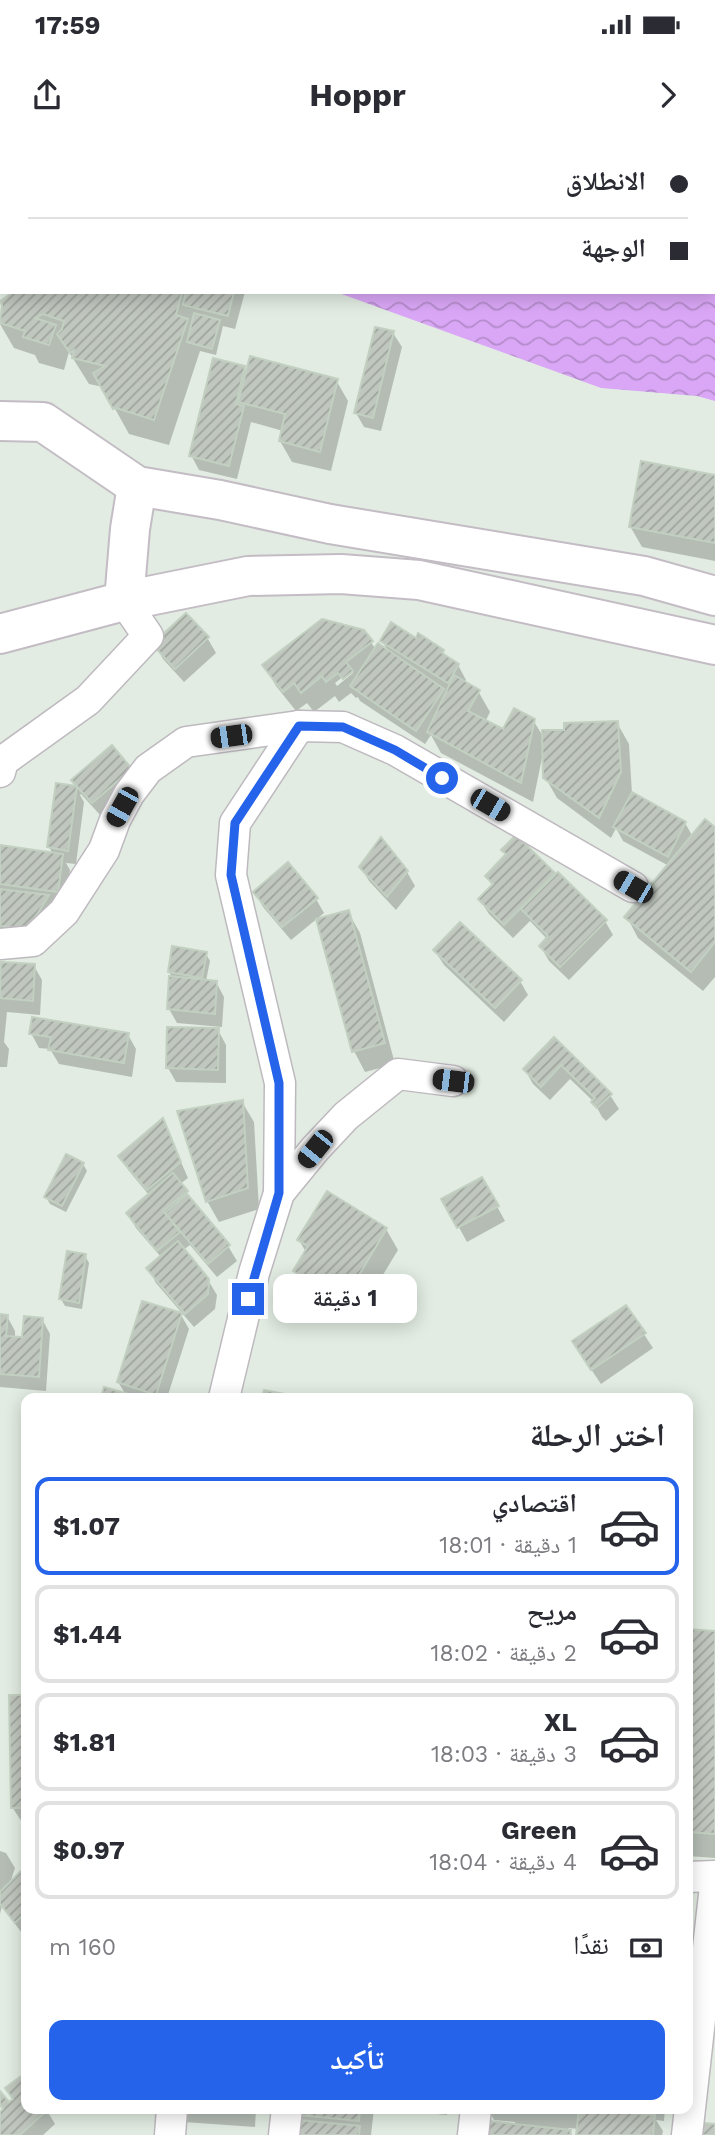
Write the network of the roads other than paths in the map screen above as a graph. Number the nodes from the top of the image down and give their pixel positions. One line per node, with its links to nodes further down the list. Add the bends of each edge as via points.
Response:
1 (0, 421): 2 (main road, via 43,422)
2 (137, 486): 3 (main road, via 330,524 644,576); 4 (main road)
3 (715, 596)
4 (124, 601): 5 (main road); 6 (main road, via 248,576 341,574 419,580); 8 (street, via 148,636 88,700 3,761)
5 (0, 634)
6 (715, 645)
7 (299, 726): 9 (street, via 343,727 395,750); 10 (street, via 186,742 148,769 64,912 33,941); 12 (street, via 235,823 231,875 279,1083)
8 (0, 772)
9 (633, 887)
10 (0, 944)
11 (453, 1081): 12 (street, via 398,1074 346,1116)
12 (279, 1193): 13 (street)
13 (225, 1393)
14 (715, 1876): 15 (street)
15 (693, 1877)
16 (715, 1886): 17 (street)
17 (693, 2082)
18 (172, 2114): 22 (street)
19 (286, 2114): 23 (street)
20 (475, 2114): 24 (street)
21 (689, 2114): 25 (street)
22 (170, 2135)
23 (284, 2135)
24 (473, 2135)
25 (687, 2135)

